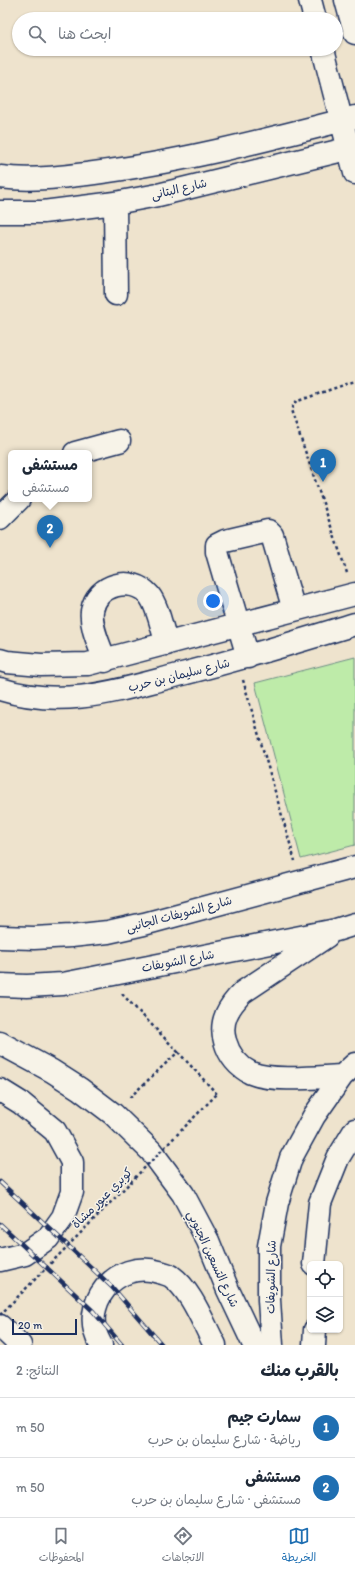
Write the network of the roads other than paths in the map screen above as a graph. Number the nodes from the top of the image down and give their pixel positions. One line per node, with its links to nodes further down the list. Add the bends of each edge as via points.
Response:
1 (310, 0): 3 (main road)
2 (346, 0): 4 (main road)
3 (313, 12)
4 (355, 33)
5 (326, 56): 6 (main road)
6 (348, 119): 7 (main road); 9 (main road, via 183,159 59,177 19,180)
7 (352, 148): 8 (main road); 10 (main road, شارع البتانى)
8 (355, 173)
9 (0, 177)
10 (115, 203): 11 (main road, شارع البتانى, via 43,212); 12 (main road)
11 (0, 212)
12 (116, 294)
13 (119, 441): 14 (main road)
14 (86, 450)
15 (16, 502): 16 (main road)
16 (0, 518)
17 (355, 594): 18 (main road)
18 (294, 610): 20 (main road); 20 (main road, via 272,535 268,531 262,531 220,543 216,548)
19 (355, 624): 22 (main road, شارع سليمان بن حرب)
20 (239, 625): 21 (main road); 22 (main road)
21 (167, 644): 24 (main road); 24 (main road, via 149,596 139,587 128,584 115,585 104,590 96,599 92,611 93,623)
22 (243, 659): 25 (main road, شارع سليمان بن حرب, via 103,694 74,698 42,698)
23 (0, 660): 24 (main road, via 48,666 77,666)
24 (105, 661)
25 (0, 689)
26 (355, 867): 28 (main road, شارع الشويفات الجانبى, via 108,932 34,938)
27 (345, 927): 29 (main road, شارع الشويفات, via 63,984); 31 (main road, via 243,992 231,1004 224,1019 223,1035 228,1051 238,1064 252,1073 284,1077)
28 (0, 936)
29 (0, 985)
30 (0, 1043): 41 (main road, شارع التسعين الجنوبي, via 52,1071 113,1114 151,1151 183,1194 208,1241)
31 (349, 1070): 42 (main road, شارع الشويفات, via 314,1116 291,1158 277,1203 269,1246)
32 (0, 1090): 34 (main road, via 21,1103 55,1131 72,1162 72,1192 63,1218 48,1238 25,1254)
33 (355, 1130): 35 (main road, via 338,1158 320,1203)
34 (0, 1260)
35 (314, 1261)
36 (0, 1326): 38 (main road)
37 (315, 1333): 43 (main road)
38 (20, 1345)
39 (101, 1345): 40 (main road, via 96,1336 93,1316 99,1296 112,1280 129,1271 150,1269 169,1275 185,1289)
40 (215, 1345)
41 (254, 1345)
42 (272, 1345)
43 (314, 1345)

